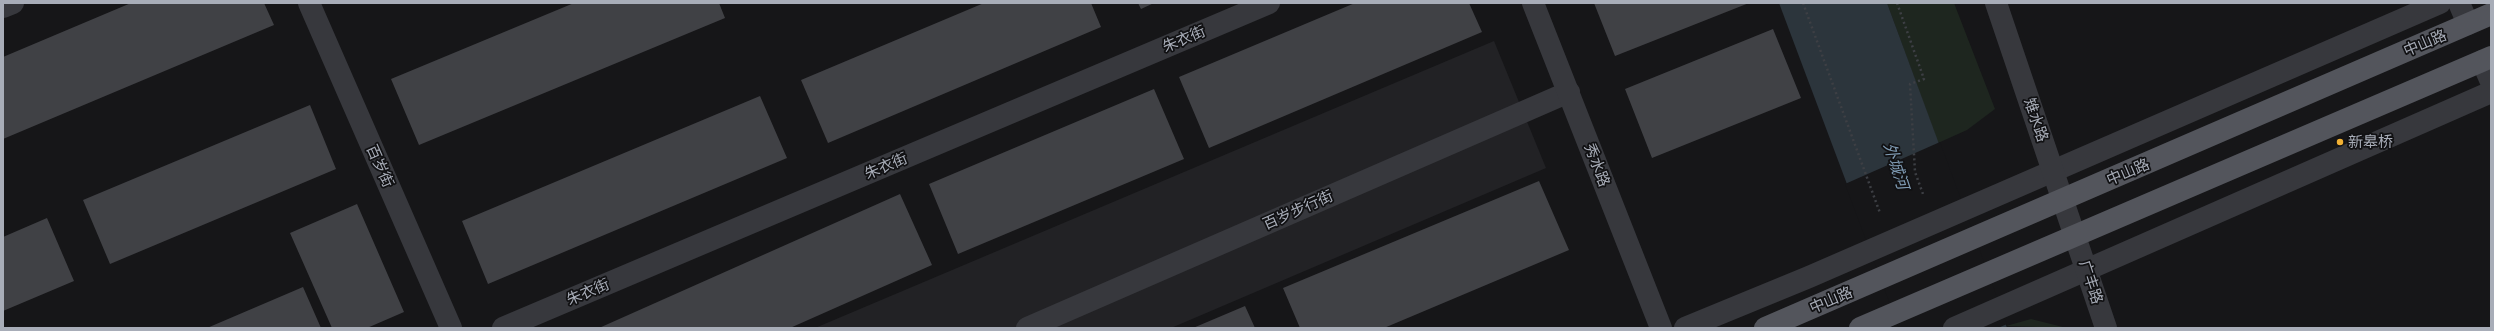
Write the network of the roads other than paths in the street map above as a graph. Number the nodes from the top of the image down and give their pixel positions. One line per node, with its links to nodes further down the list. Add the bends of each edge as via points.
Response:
1 (14, 3): 8 (street)
2 (309, 3): 19 (street, 百岁街)
3 (1269, 3): 20 (street, 朱衣街)
4 (1533, 3): 13 (street, 秀水路)
5 (1996, 3): 15 (street, 雉水路)
6 (2440, 3): 15 (street)
7 (2459, 3): 10 (street)
8 (3, 7)
9 (2491, 14): 10 (main road, 中山路)
10 (2468, 24): 16 (main road, 中山路)
11 (2486, 59): 12 (street); 17 (main road)
12 (2491, 82)
13 (1569, 92): 21 (street, 百岁步行街); 22 (street, 秀水路)
14 (2491, 92): 18 (street)
15 (2054, 171): 16 (street, 雉水路); 23 (street)
16 (2063, 200): 17 (street, 雉水路); 24 (main road, 中山路)
17 (2076, 236): 18 (street, 广丰路); 25 (main road)
18 (2087, 270): 26 (street); 27 (street, 广丰路)
19 (451, 328)
20 (503, 328)
21 (1026, 328)
22 (1661, 328)
23 (1685, 328)
24 (1765, 328)
25 (1860, 328)
26 (1954, 328)
27 (2106, 328)

